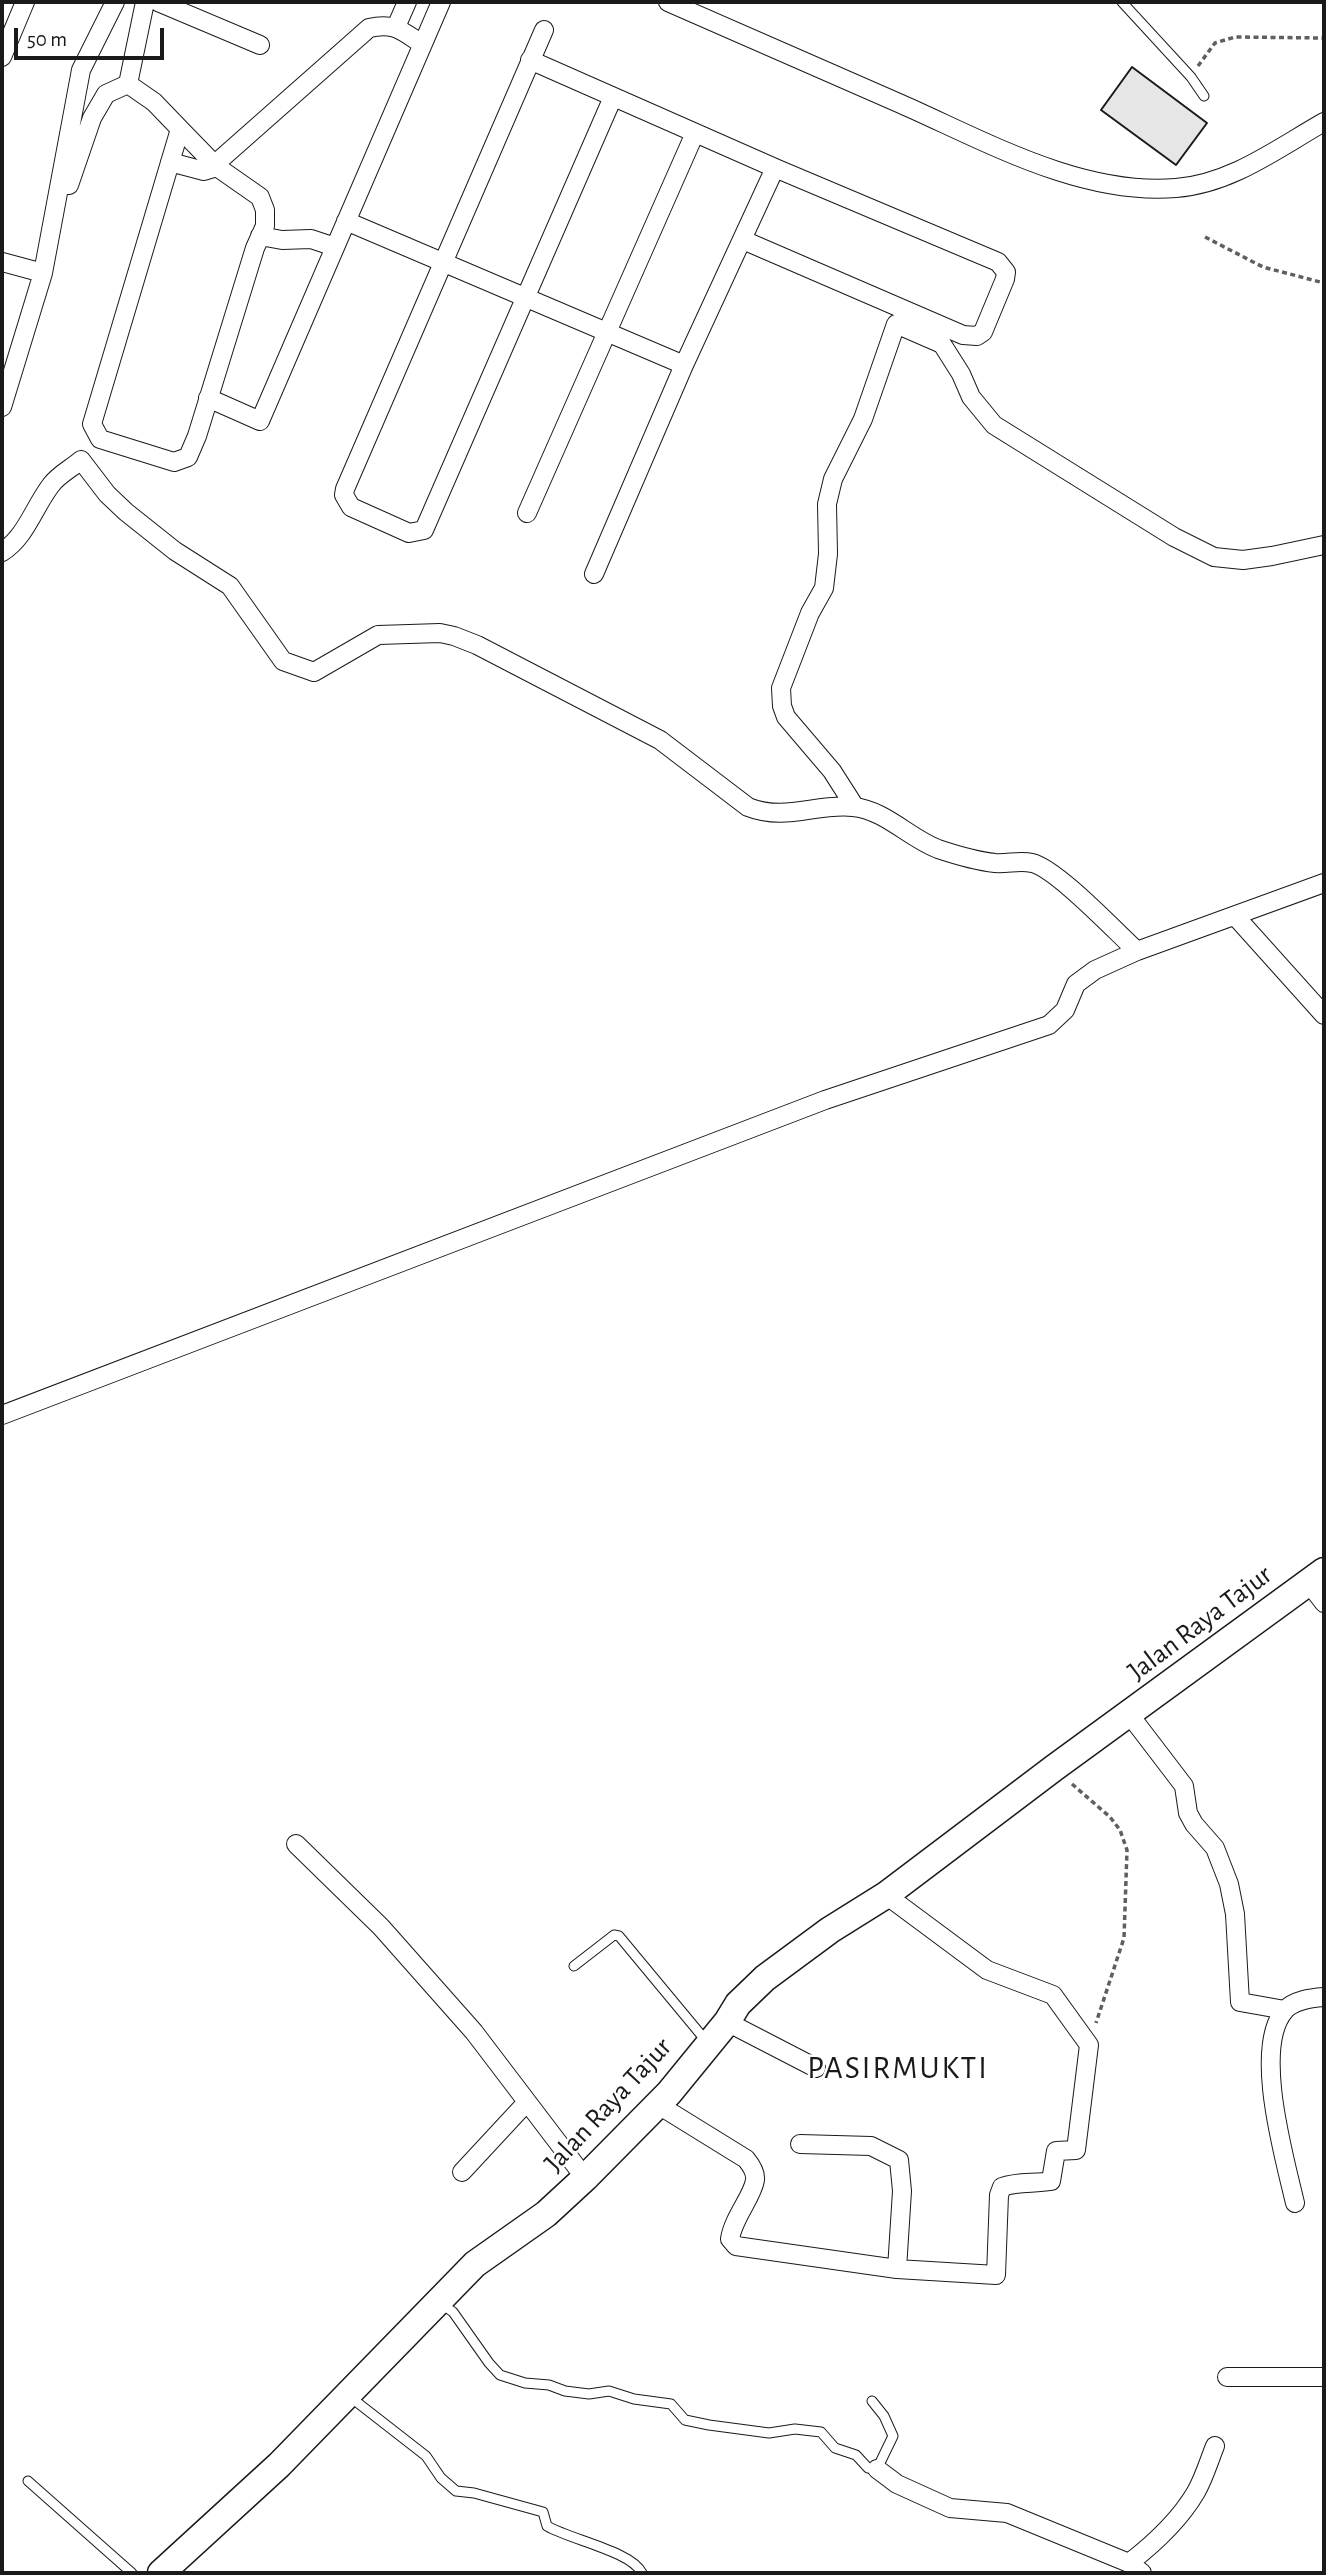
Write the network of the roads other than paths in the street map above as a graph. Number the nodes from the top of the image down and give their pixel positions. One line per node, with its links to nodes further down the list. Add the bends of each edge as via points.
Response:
1 (25, 2): 14 (street)
2 (116, 2): 26 (street, via 80,70)
3 (125, 2): 9 (street)
4 (158, 2): 13 (street)
5 (407, 2): 10 (street)
6 (441, 2): 12 (street)
7 (668, 2): 19 (street, via 1014,154 1101,184 1193,186 1233,174)
8 (1122, 2): 17 (lane)
9 (143, 8): 16 (street)
10 (396, 27): 12 (street); 23 (street, via 369,28)
11 (544, 30): 15 (street)
12 (422, 44): 25 (street)
13 (260, 45)
14 (2, 57)
15 (530, 60): 18 (street); 31 (street)
16 (128, 84): 20 (street); 26 (street, via 106,94 92,118)
17 (1204, 96)
18 (613, 97): 21 (street); 33 (street)
19 (1324, 122)
20 (180, 129): 22 (street); 23 (street)
21 (695, 133): 24 (street); 34 (street)
22 (170, 162): 23 (street, via 204,171); 36 (street, via 92,424 100,439 174,462 188,457)
23 (216, 166): 27 (street, via 260,197 265,226)
24 (775, 168): 28 (street); 28 (street, via 999,262 1005,279 984,332 963,335)
25 (346, 221): 29 (street); 31 (street)
26 (51, 236): 32 (street)
27 (260, 236): 29 (street, via 311,239); 36 (street)
28 (743, 240): 35 (street)
29 (335, 247): 36 (street, via 260,421)
30 (2, 262): 32 (street)
31 (441, 263): 33 (street); 33 (street, via 344,495 351,507 409,533 424,530 428,523)
32 (43, 273): 37 (street)
33 (525, 299): 34 (street)
34 (606, 334): 35 (street); 38 (street)
35 (684, 365): 41 (street)
36 (208, 398)
37 (2, 407)
38 (527, 513)
39 (1324, 545): 42 (street, via 1243,560 1214,557 1174,537 994,425 971,397 942,344 897,324 863,419 834,479 827,504 824,588 781,688 786,718 832,771)
40 (2, 552): 42 (street, via 30,521 52,483 81,460 126,512 230,586 283,661 314,672 377,635 454,636 660,740 748,807 764,813 793,813)
41 (594, 575)
42 (855, 807): 45 (street, via 875,813 939,849 990,862 1035,863 1103,917)
43 (1324, 883): 44 (street)
44 (1236, 917): 45 (street); 46 (street)
45 (1137, 951): 47 (street, via 1086,975 1076,984 1065,1010 1049,1025 825,1100)
46 (1324, 1015)
47 (2, 1415)
48 (1316, 1576): 49 (street, Jalan Raya Tajur); 50 (main road, Jalan Raya Tajur)
49 (1324, 1603)
50 (1129, 1714): 52 (main road, Jalan Raya Tajur); 55 (street, Jalan Raya Tajur, via 1184,1786 1188,1813 1220,1860 1235,1914 1240,2002)
51 (296, 1844): 59 (street, via 381,1927 474,2032)
52 (886, 1895): 56 (main road, Jalan Raya Tajur, via 765,1978); 65 (street, via 987,1970 1054,1995 1089,2045 1076,2150 1056,2151 1051,2181 1002,2187 996,2275)
53 (575, 1966): 57 (lane, via 614,1935 620,1936)
54 (1324, 1997): 55 (street, via 1295,2002)
55 (1285, 2010): 64 (street, via 1276,2024 1271,2077)
56 (727, 2022): 57 (main road, Jalan Raya Tajur); 58 (street)
57 (708, 2043): 60 (main road, Jalan Raya Tajur)
58 (816, 2068)
59 (527, 2102): 62 (street); 63 (street)
60 (657, 2104): 63 (main road, Jalan Raya Tajur); 65 (street, via 747,2159 752,2167 755,2180 732,2228 730,2239 736,2246)
61 (800, 2144): 65 (street, via 871,2146 899,2160 902,2190)
62 (462, 2172)
63 (585, 2178): 66 (main road, Jalan Raya Tajur, via 546,2214 475,2264)
64 (1295, 2203)
65 (897, 2269)
66 (439, 2302): 69 (main road, Jalan Raya Tajur); 72 (lane, via 453,2312 500,2375 565,2390 609,2391 671,2404 685,2420 709,2425 769,2433 795,2428 821,2432 835,2448 856,2455 867,2468)
67 (1227, 2377): 68 (street)
68 (1324, 2378)
69 (348, 2395): 76 (main road, Jalan Raya Tajur); 77 (lane, via 426,2456 456,2491 543,2512 547,2526 561,2535 632,2560)
70 (872, 2401): 72 (lane, via 893,2436)
71 (1215, 2446): 74 (street, via 1198,2490)
72 (877, 2469): 74 (street, via 897,2484 950,2508 1007,2513)
73 (28, 2481): 75 (lane)
74 (1135, 2568)
75 (132, 2573)
76 (161, 2573)
77 (642, 2573)

